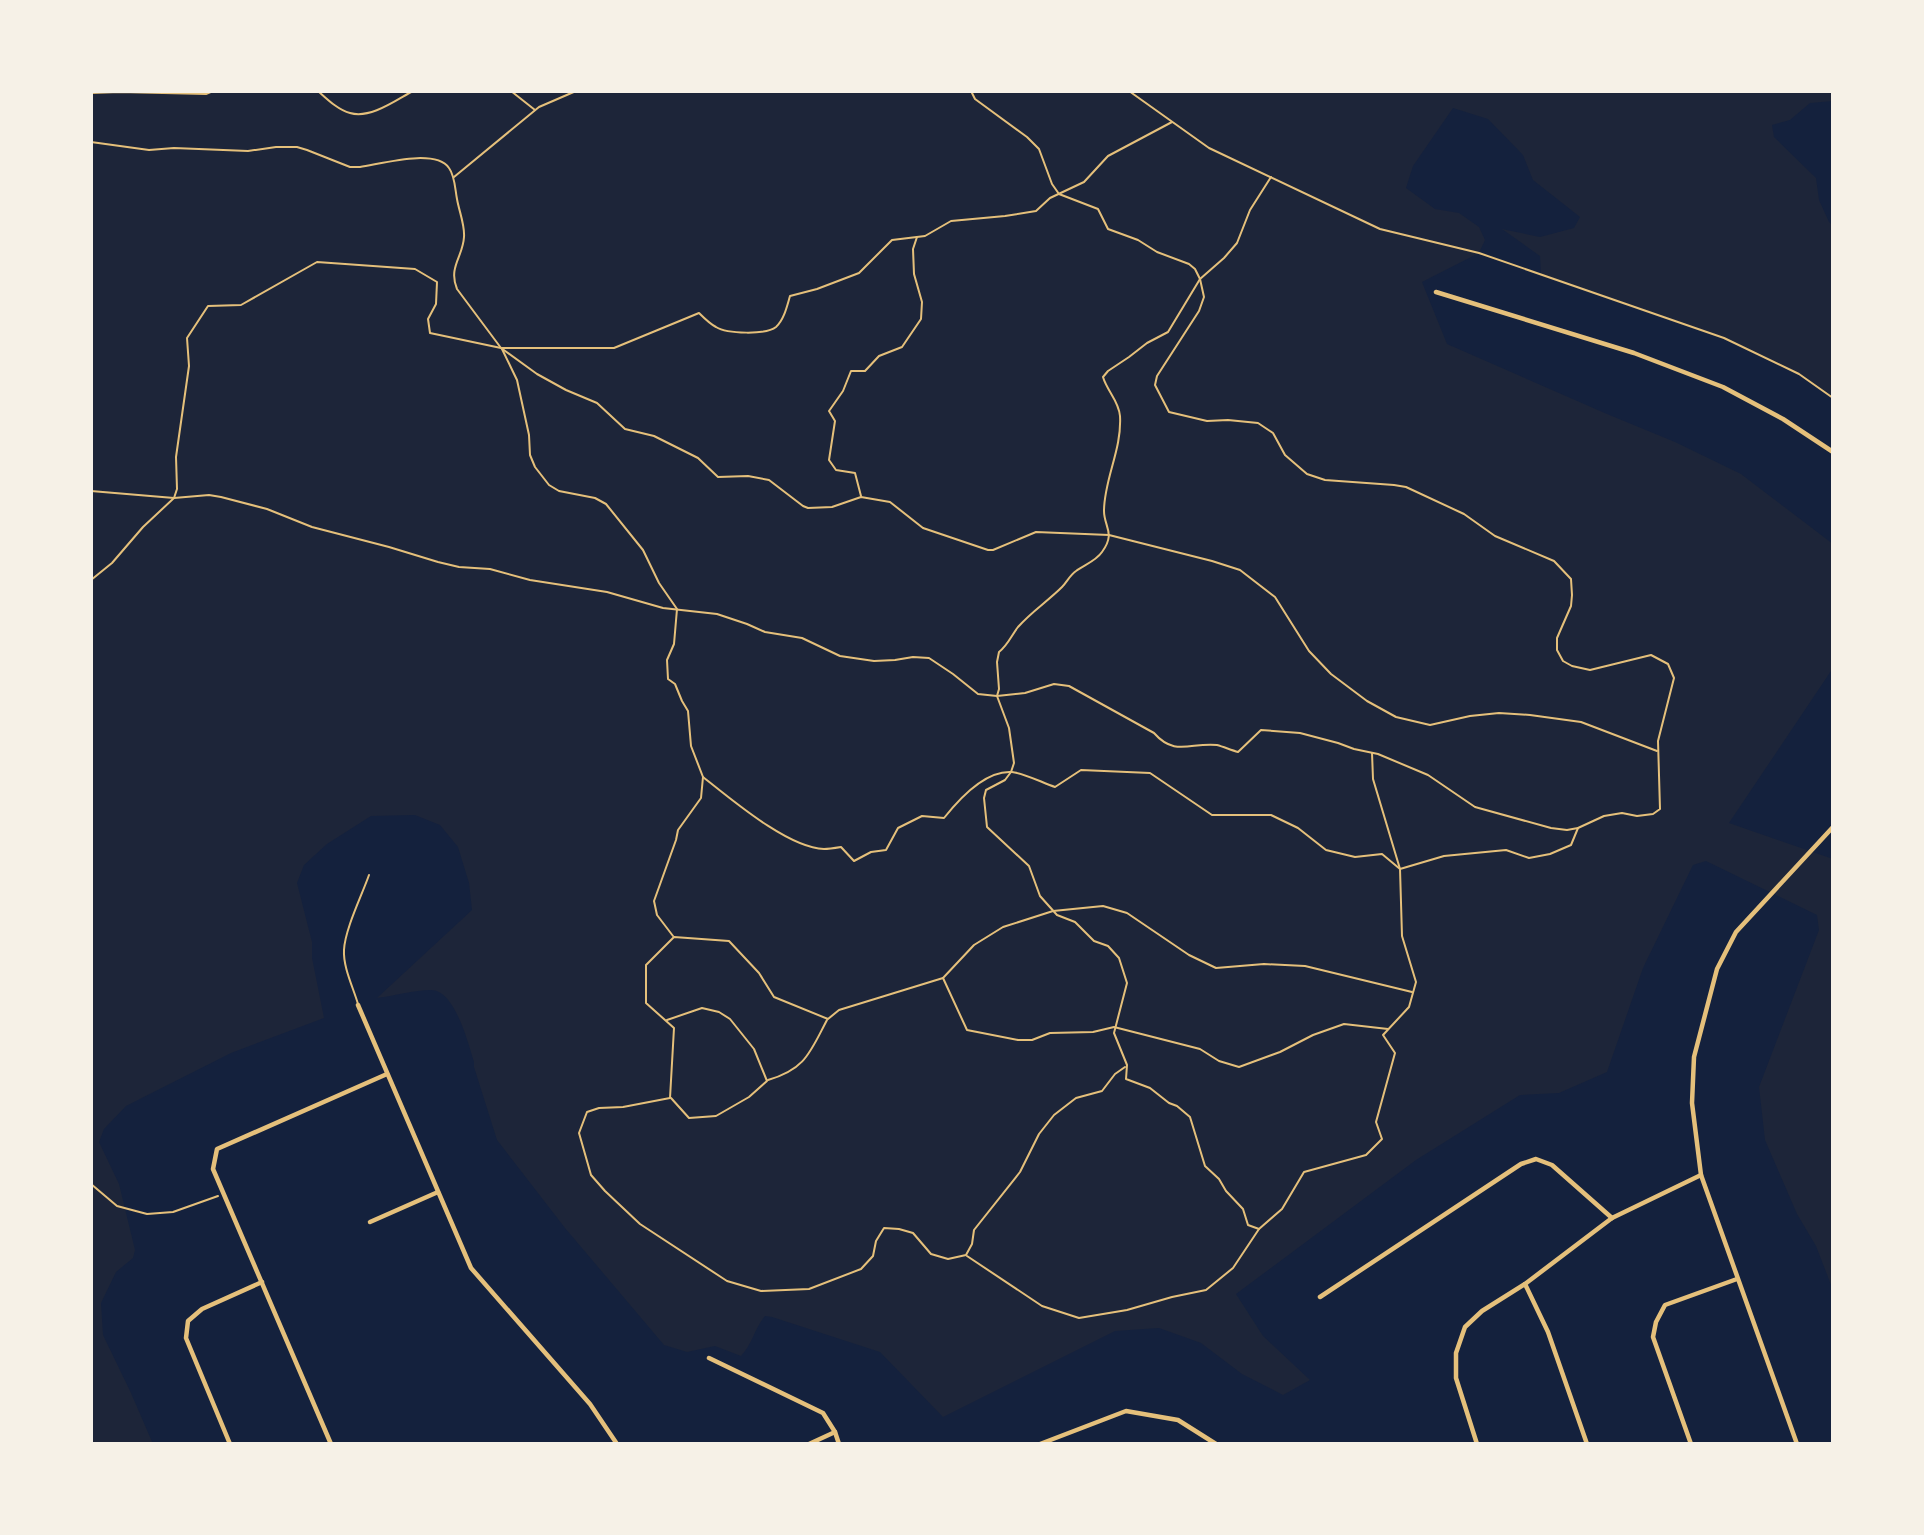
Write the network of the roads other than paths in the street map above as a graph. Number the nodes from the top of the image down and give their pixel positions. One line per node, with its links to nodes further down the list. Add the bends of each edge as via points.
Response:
1 (1436, 292): 2 (street, via 1634,353 1723,387)
2 (1833, 452)
3 (1833, 827): 7 (street, via 1737,932 1717,970 1694,1057 1692,1103)
4 (369, 875): 5 (lane, via 344,950)
5 (358, 1005): 6 (street)
6 (387, 1074): 8 (street); 12 (street, via 217,1149 214,1169)
7 (1701, 1175): 9 (street); 11 (street)
8 (438, 1192): 10 (street); 19 (street, via 471,1268 590,1404)
9 (1612, 1218): 13 (street); 14 (street, via 1552,1165 1536,1159 1521,1164)
10 (370, 1222)
11 (1737, 1279): 26 (street, via 1665,1305 1656,1322 1653,1338); 27 (street)
12 (262, 1282): 17 (street, via 202,1309 188,1321 186,1339); 18 (street)
13 (1525, 1284): 24 (street, via 1465,1327 1456,1353 1456,1378); 25 (street, via 1548,1332)
14 (1320, 1297)
15 (709, 1357): 16 (street, via 823,1413)
16 (835, 1432): 20 (street); 21 (street)
17 (230, 1444)
18 (331, 1444)
19 (617, 1444)
20 (808, 1444)
21 (839, 1444)
22 (1040, 1444): 23 (street, via 1126,1411 1178,1420)
23 (1216, 1444)
24 (1477, 1444)
25 (1587, 1444)
26 (1691, 1444)
27 (1797, 1444)

